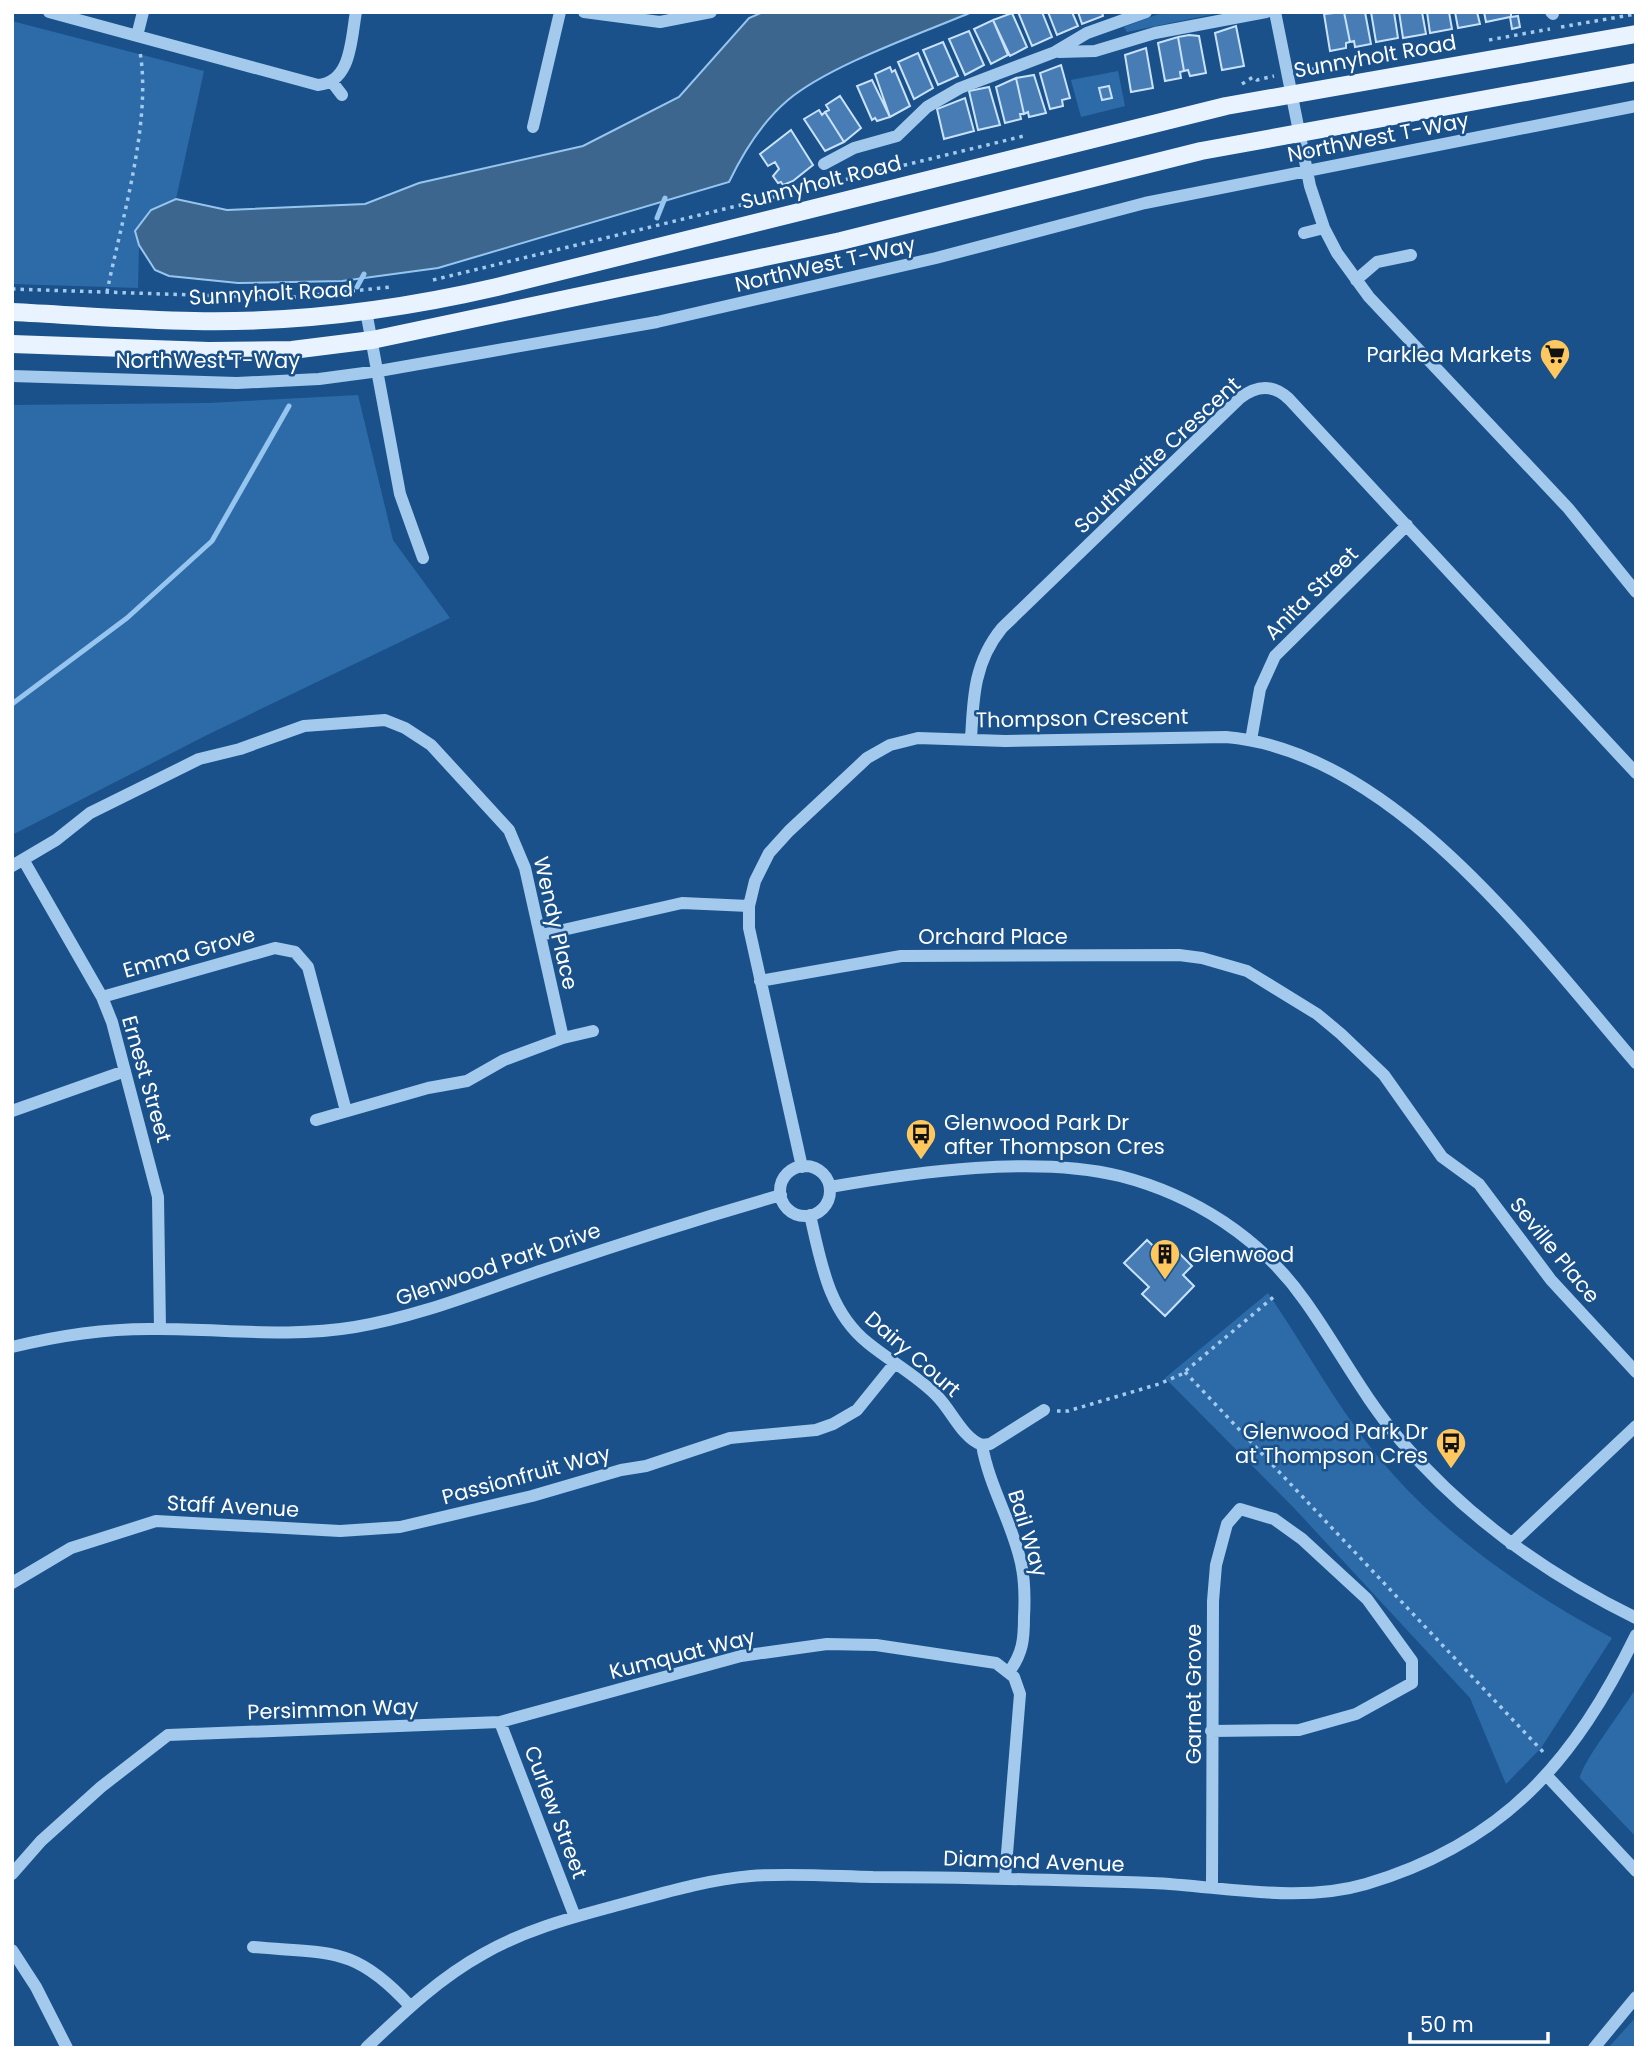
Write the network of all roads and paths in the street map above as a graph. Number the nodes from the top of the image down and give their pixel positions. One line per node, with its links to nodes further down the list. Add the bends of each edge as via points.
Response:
1 (49, 12): 12 (street)
2 (143, 12): 12 (street)
3 (356, 12): 19 (street, via 346,62)
4 (560, 12): 24 (street)
5 (584, 12): 6 (street, via 660,22)
6 (711, 12)
7 (1146, 12): 14 (street, via 1087,33)
8 (1266, 12): 14 (street, via 1155,33 1095,51)
9 (1275, 12): 21 (street)
10 (1636, 14): 13 (path)
11 (1636, 34): 21 (main road, Sunnyholt Road)
12 (137, 36): 19 (street, via 309,84); 36 (path, via 143,69 137,146)
13 (1488, 40)
14 (1055, 52): 27 (street, via 961,88 927,107 897,136 855,148)
15 (1345, 66): 16 (path, via 1323,62)
16 (1318, 68)
17 (1636, 72): 25 (main road)
18 (1257, 80): 20 (path, via 1253,77)
19 (332, 82): 22 (street)
20 (1233, 88)
21 (1292, 93): 25 (street); 37 (main road, Sunnyholt Road, via 1116,131 474,292)
22 (342, 95)
23 (1636, 106): 28 (street, NorthWest T-Way)
24 (533, 127)
25 (1300, 133): 28 (street); 39 (main road, via 1147,164 841,241)
26 (1033, 134): 33 (path)
27 (824, 164)
28 (1307, 170): 29 (street); 41 (street, NorthWest T-Way, via 1145,203 936,258 657,322)
29 (1324, 228): 30 (street); 32 (street)
30 (1304, 233)
31 (1411, 255): 32 (street, via 1377,262)
32 (1356, 280): 45 (street, via 1568,508)
33 (426, 282)
34 (401, 286): 36 (path, via 284,298)
35 (12, 289): 36 (path)
36 (107, 292)
37 (366, 311): 38 (main road, Sunnyholt Road, via 196,321); 39 (street)
38 (12, 312)
39 (372, 340): 40 (main road, via 292,350 209,351); 41 (street)
40 (12, 344)
41 (379, 371): 42 (street, NorthWest T-Way, via 237,383); 44 (street, via 400,494)
42 (12, 376)
43 (1407, 526): 46 (street, Southwaite Crescent, via 1284,395 1266,387 1254,389 1230,407 997,634 975,677); 47 (street, Anita Street, via 1275,656 1261,684); 48 (street, Southwaite Crescent)
44 (423, 558)
45 (1636, 592)
46 (971, 740): 47 (street, Thompson Crescent, via 1206,736); 50 (street, Thompson Crescent, via 918,738 890,745 866,758 769,853)
47 (1251, 740): 56 (street, Thompson Crescent, via 1337,771 1446,853)
48 (1636, 773)
49 (18, 864): 51 (street, Wendy Place, via 90,813 199,760 304,726 385,720 431,745 509,830 523,861); 53 (street, Ernest Street)
50 (748, 906): 51 (street, via 682,903); 52 (street, Thompson Crescent)
51 (541, 935): 55 (street, Wendy Place)
52 (760, 981): 61 (street, Orchard Place, via 856,962 939,954 1202,958 1255,975 1342,1034 1384,1075); 62 (street, Thompson Crescent)
53 (102, 997): 57 (street, Ernest Street); 59 (street, Emma Grove, via 275,948 295,952 308,967)
54 (593, 1031): 55 (street)
55 (563, 1038): 59 (street, via 504,1060 467,1081)
56 (1636, 1063)
57 (125, 1071): 58 (street); 67 (street, Ernest Street, via 160,1206)
58 (12, 1111)
59 (346, 1111): 60 (street)
60 (316, 1120)
61 (1442, 1157): 70 (street, Seville Place, via 1479,1184 1551,1280)
62 (802, 1167): 63 (street, via 821,1172); 64 (street, via 785,1177)
63 (830, 1187): 65 (street, via 827,1203); 76 (street, via 942,1171 1071,1169 1128,1179 1196,1205 1236,1231 1278,1268 1398,1438 1461,1503)
64 (781, 1195): 65 (street, via 792,1212); 67 (street, Glenwood Park Drive, via 665,1228 396,1319 331,1331 274,1334)
65 (810, 1215): 69 (street, Dairy Court, via 825,1276 841,1313 866,1342)
66 (1276, 1295): 71 (path)
67 (160, 1329): 68 (street, Glenwood Park Drive, via 60,1337)
68 (12, 1348)
69 (895, 1363): 74 (street, Dairy Court, via 938,1396 971,1440); 75 (street, Passionfruit Way, via 867,1400 832,1424 807,1431 741,1436 646,1466 400,1527)
70 (1636, 1371)
71 (1185, 1372): 72 (path, via 1068,1411); 83 (path)
72 (1044, 1410): 74 (street, via 998,1440)
73 (1636, 1426): 76 (street)
74 (982, 1445): 80 (street, Bail Way, via 1021,1563 1025,1591 1024,1643)
75 (340, 1531): 77 (street, Staff Avenue, via 156,1521 71,1548)
76 (1511, 1544): 78 (street, via 1581,1591)
77 (12, 1583)
78 (1636, 1618)
79 (1636, 1635): 84 (street, Diamond Avenue, via 1593,1716)
80 (1009, 1672): 81 (street, Kumquat Way, via 996,1663 876,1645 827,1644 741,1657); 87 (street, via 1020,1694)
81 (500, 1722): 86 (street, Persimmon Way, via 168,1735 101,1787); 89 (street, Curlew Street)
82 (1211, 1731): 82 (street, Garnet Grove, via 1216,1565 1227,1524 1240,1509 1274,1519 1367,1599 1412,1661 1412,1683 1356,1714 1299,1730); 88 (street, Garnet Grove)
83 (1546, 1755)
84 (1547, 1776): 85 (street); 88 (street, Diamond Avenue, via 1512,1807 1454,1846 1363,1885 1280,1894)
85 (1636, 1871)
86 (12, 1874)
87 (1004, 1878): 88 (street, Diamond Avenue); 89 (street, Diamond Avenue, via 752,1876 696,1884)
88 (1212, 1886)
89 (575, 1917): 93 (street, Diamond Avenue, via 486,1952)
90 (253, 1947): 93 (street, via 346,1956 379,1975)
91 (12, 1950): 94 (street)
92 (1636, 1997): 96 (street)
93 (410, 2006): 95 (street, Diamond Avenue)
94 (67, 2048)
95 (366, 2048)
96 (1594, 2048)

